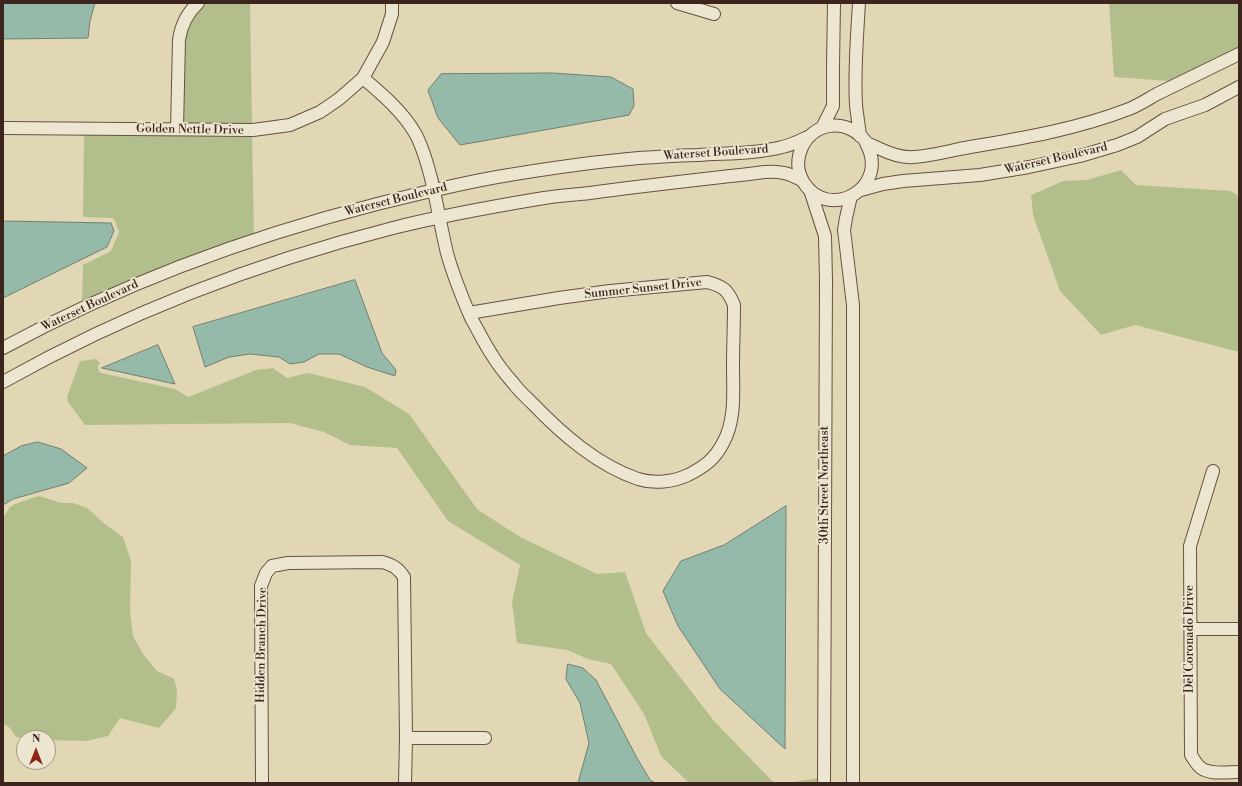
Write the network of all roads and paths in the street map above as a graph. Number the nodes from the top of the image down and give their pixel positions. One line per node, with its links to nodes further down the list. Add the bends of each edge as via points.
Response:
1 (198, 3): 12 (street, via 180,29)
2 (392, 3): 8 (street, via 392,14 383,42)
3 (677, 3): 6 (street)
4 (834, 3): 11 (street, via 834,106)
5 (859, 3): 14 (street, via 856,105)
6 (714, 14)
7 (1239, 54): 14 (street, via 1130,108 1087,124 1051,133 914,157 900,157)
8 (363, 78): 12 (street, Golden Nettle Drive, via 330,106 290,125 254,130); 16 (street, Summer Sunset Drive, via 401,112 416,133)
9 (1239, 87): 17 (street, Waterset Boulevard, via 1205,105 1166,118 1137,137 1080,156 980,175 883,184)
10 (3, 128): 12 (street, Golden Nettle Drive)
11 (822, 128): 13 (street); 14 (street, via 849,128)
12 (177, 129)
13 (810, 136): 15 (street, via 799,154 798,168); 16 (street, Waterset Boulevard, via 782,147 755,151 591,163)
14 (863, 139): 17 (street, via 872,156 872,171 866,184)
15 (806, 186): 17 (street, via 826,199 839,200); 18 (street, Waterset Boulevard, via 793,176 779,171 765,172 540,199); 30 (street, 30th Street Northeast, via 825,236)
16 (434, 190): 18 (street, Summer Sunset Drive); 20 (street, Waterset Boulevard, via 332,216 210,256 94,302)
17 (856, 193): 31 (street, via 844,230 853,305)
18 (440, 218): 19 (street, Summer Sunset Drive, via 457,284); 21 (street, Waterset Boulevard, via 338,243 235,276 111,327)
19 (469, 313): 19 (street, Summer Sunset Drive, via 610,291 707,282 719,285 734,305 733,398 731,421 724,443 703,468 669,482 639,479 614,468 551,424 515,385 492,355)
20 (3, 348)
21 (3, 382)
22 (1213, 471): 23 (street, Del Coronado Drive, via 1190,546)
23 (1190, 629): 24 (street); 27 (street, Del Coronado Drive, via 1191,755 1202,769 1207,771)
24 (1239, 629)
25 (406, 738): 26 (street); 28 (street, Hidden Branch Drive, via 405,587 400,570 382,562 288,563 272,566 261,586); 29 (street, Hidden Branch Drive)
26 (485, 738)
27 (1239, 772)
28 (262, 783)
29 (405, 783)
30 (824, 783)
31 (853, 783)

